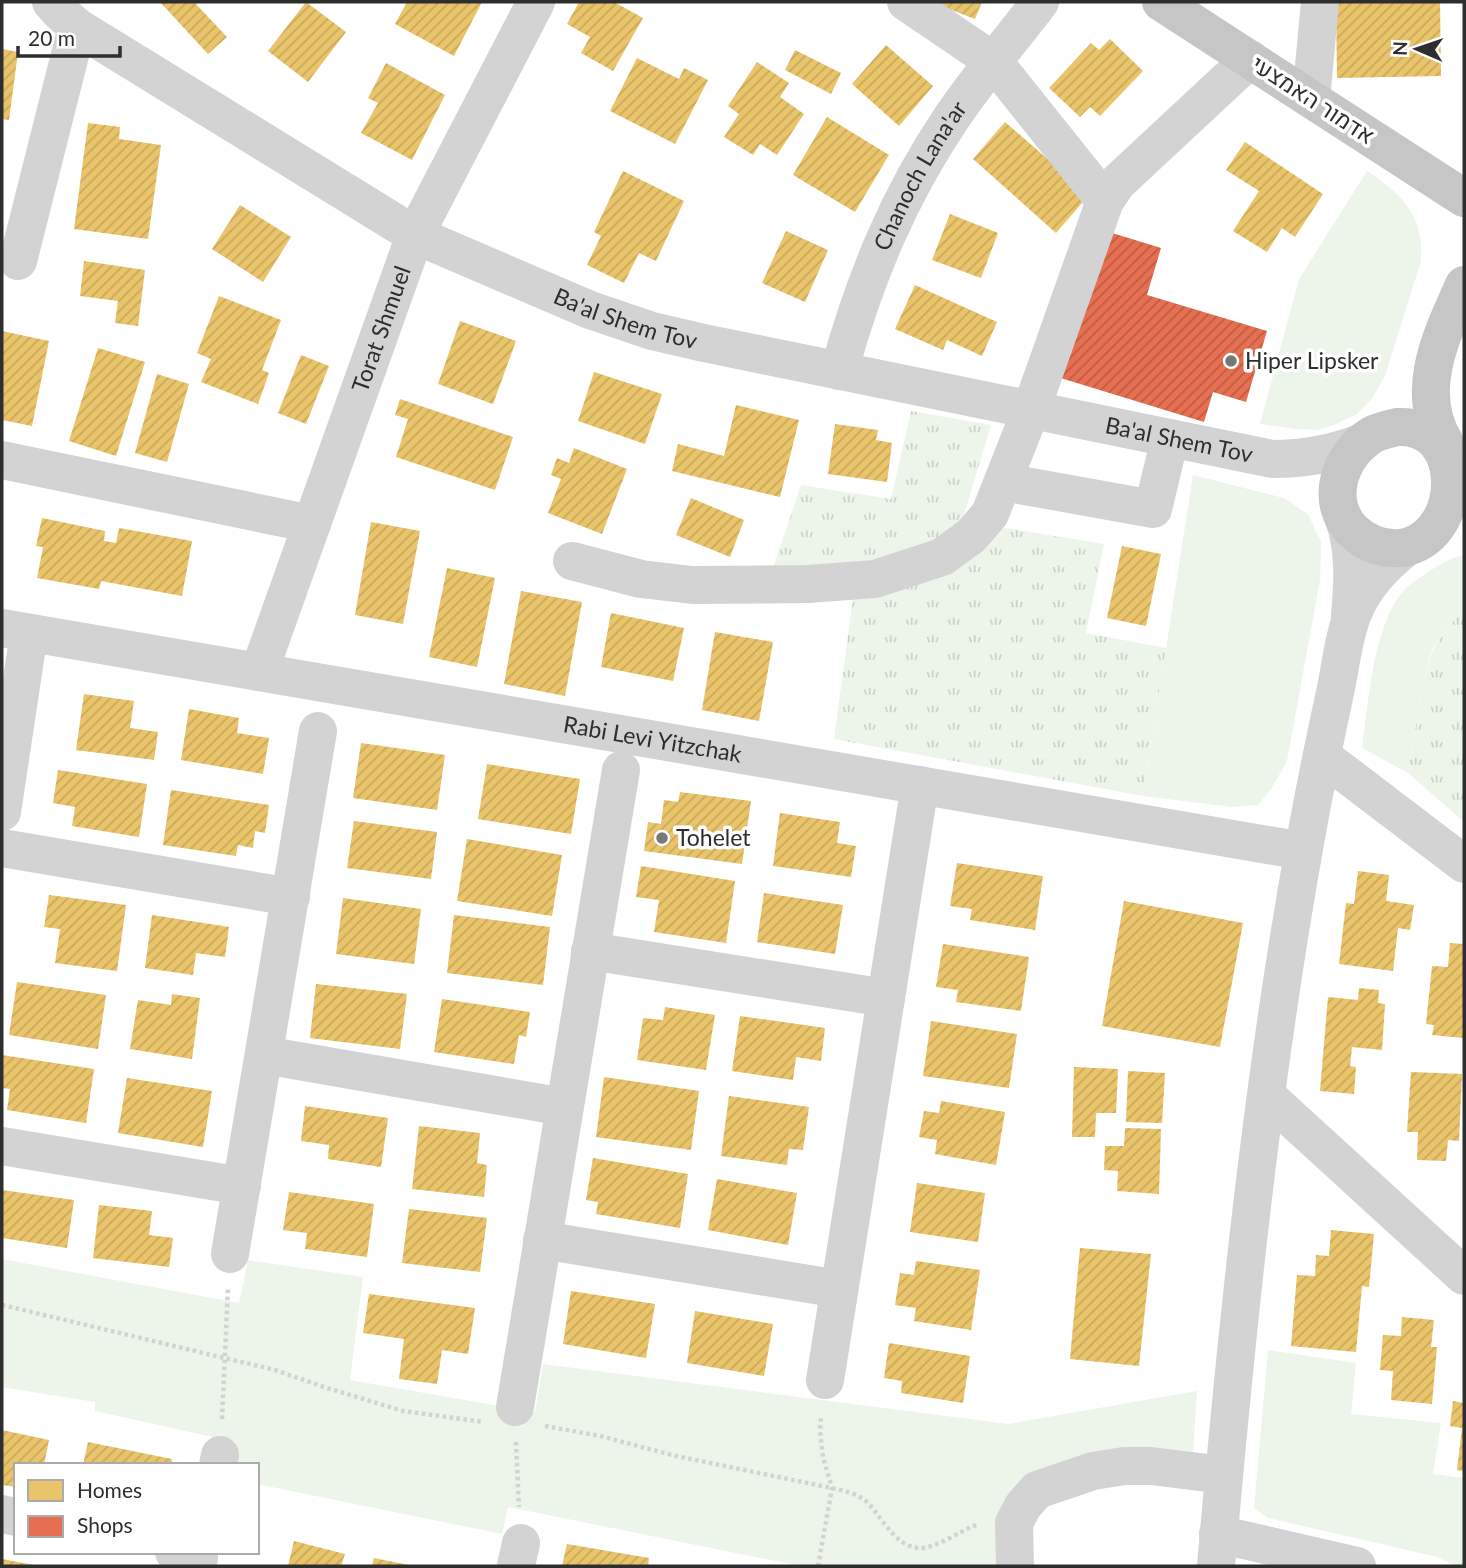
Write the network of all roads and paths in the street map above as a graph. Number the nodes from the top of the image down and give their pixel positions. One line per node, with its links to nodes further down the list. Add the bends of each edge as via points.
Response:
1 (536, 2): 12 (street, Torat Shmuel)
2 (906, 2): 8 (street)
3 (1040, 2): 8 (street, Chanoch Lana'ar)
4 (1161, 2): 7 (main road, אדמור האמצעי)
5 (1320, 2): 9 (street)
6 (64, 14): 12 (street, Ba'al Shem Tov); 13 (street)
7 (1250, 59): 9 (main road, אדמור האמצעי); 11 (street, via 1117,183)
8 (993, 61): 11 (street); 16 (street, Chanoch Lana'ar, via 952,116 906,194 863,291)
9 (1311, 99): 10 (main road, אדמור האמצעי)
10 (1464, 198)
11 (1105, 201): 17 (street)
12 (415, 235): 16 (street, Ba'al Shem Tov, via 620,321); 25 (street, Torat Shmuel)
13 (18, 261)
14 (1464, 285): 15 (main road)
15 (1434, 359): 19 (main road, via 1406,399); 20 (main road, via 1431,403 1435,423)
16 (839, 371): 17 (street, Ba'al Shem Tov)
17 (1031, 410): 18 (street, Ba'al Shem Tov); 23 (street)
18 (1170, 438): 21 (street, Ba'al Shem Tov); 23 (street, via 1153,509)
19 (1368, 438): 20 (main road, via 1408,427 1431,433); 21 (street, Ba'al Shem Tov, via 1316,456); 24 (main road, via 1353,450 1341,472 1337,495)
20 (1455, 455): 26 (main road, via 1460,492 1452,514)
21 (1272, 459): 24 (street, Ba'al Shem Tov, via 1312,482)
22 (2, 460): 25 (street)
23 (1003, 481): 27 (street, via 990,514 971,536 942,557 875,579 692,585 641,579)
24 (1341, 510): 26 (main road, via 1350,527 1368,542 1390,548); 28 (street, via 1349,533)
25 (312, 524): 30 (street, Torat Shmuel)
26 (1437, 533): 28 (street, via 1379,571)
27 (572, 561)
28 (1350, 623): 32 (street)
29 (16, 631): 30 (street, Rabi Levi Yitzchak); 35 (street)
30 (259, 672): 34 (street, Rabi Levi Yitzchak)
31 (318, 731): 39 (street)
32 (1322, 756): 37 (street); 38 (street)
33 (621, 770): 40 (street)
34 (920, 785): 37 (street, Rabi Levi Yitzchak); 41 (street)
35 (2, 812)
36 (2, 848): 39 (street)
37 (1303, 851): 43 (street)
38 (1464, 864)
39 (291, 897): 42 (street)
40 (590, 951): 41 (street); 44 (street)
41 (886, 998): 50 (street)
42 (264, 1055): 44 (street); 46 (street)
43 (1267, 1096): 49 (street); 54 (street)
44 (564, 1107): 47 (street)
45 (2, 1146): 46 (street)
46 (242, 1186): 48 (street)
47 (542, 1240): 50 (street); 52 (street)
48 (230, 1254): 53 (path)
49 (1464, 1276)
50 (839, 1289): 51 (street)
51 (825, 1380): 57 (path, via 820,1431 832,1488)
52 (515, 1407): 56 (path)
53 (219, 1460)
54 (1224, 1475): 55 (street); 58 (street, via 1124,1466 1037,1490 1014,1523)
55 (1217, 1550): 59 (street)
56 (518, 1555)
57 (818, 1566)
58 (1015, 1566)
59 (1357, 1566)

